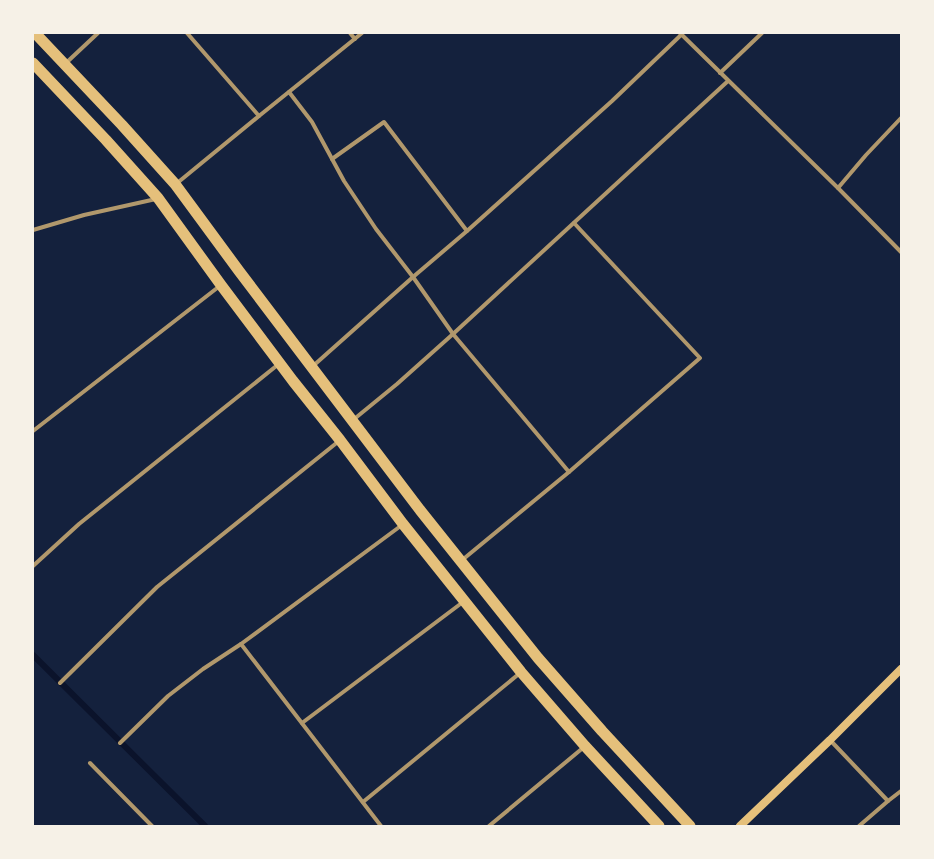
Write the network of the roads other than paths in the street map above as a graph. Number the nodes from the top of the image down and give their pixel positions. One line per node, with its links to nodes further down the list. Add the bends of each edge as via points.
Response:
1 (35, 33): 10 (highway)
2 (98, 33): 10 (street)
3 (187, 33): 14 (street)
4 (350, 33): 8 (street)
5 (362, 33): 8 (street)
6 (762, 33): 11 (street)
7 (680, 34): 11 (street); 22 (street, via 612,101)
8 (355, 39): 13 (street)
9 (33, 63): 19 (highway)
10 (65, 64): 17 (highway)
11 (720, 73): 12 (street)
12 (728, 81): 18 (street); 20 (street)
13 (289, 92): 14 (street); 16 (street, via 312,122)
14 (259, 116): 17 (street)
15 (901, 118): 18 (street)
16 (332, 159): 22 (street, via 384,122); 24 (street, via 376,229)
17 (175, 184): 28 (highway)
18 (838, 188): 23 (street)
19 (158, 198): 21 (street); 25 (highway)
20 (574, 223): 26 (street); 32 (street, via 700,358)
21 (33, 230)
22 (467, 231): 24 (street)
23 (901, 252)
24 (413, 277): 26 (street); 28 (street)
25 (221, 285): 27 (highway); 30 (street)
26 (453, 334): 29 (street, via 398,384); 32 (street)
27 (280, 363): 31 (highway); 35 (street, via 78,524)
28 (311, 367): 29 (highway)
29 (352, 420): 34 (highway)
30 (33, 431)
31 (340, 440): 33 (highway); 40 (street, via 157,587)
32 (569, 472): 34 (street)
33 (403, 524): 36 (highway); 37 (street)
34 (461, 561): 53 (highway, via 548,669)
35 (33, 566)
36 (464, 601): 39 (highway); 41 (street)
37 (241, 644): 41 (street); 43 (street, via 168,696)
38 (901, 669): 42 (main road)
39 (521, 672): 44 (highway); 48 (street)
40 (60, 683)
41 (302, 723): 48 (street)
42 (830, 740): 47 (street); 54 (main road)
43 (120, 743)
44 (585, 746): 51 (street); 52 (highway)
45 (90, 763): 49 (street)
46 (901, 791): 47 (street)
47 (888, 801): 55 (street)
48 (363, 802): 50 (street)
49 (152, 826)
50 (381, 826)
51 (489, 826)
52 (659, 826)
53 (690, 826)
54 (740, 826)
55 (859, 826)

